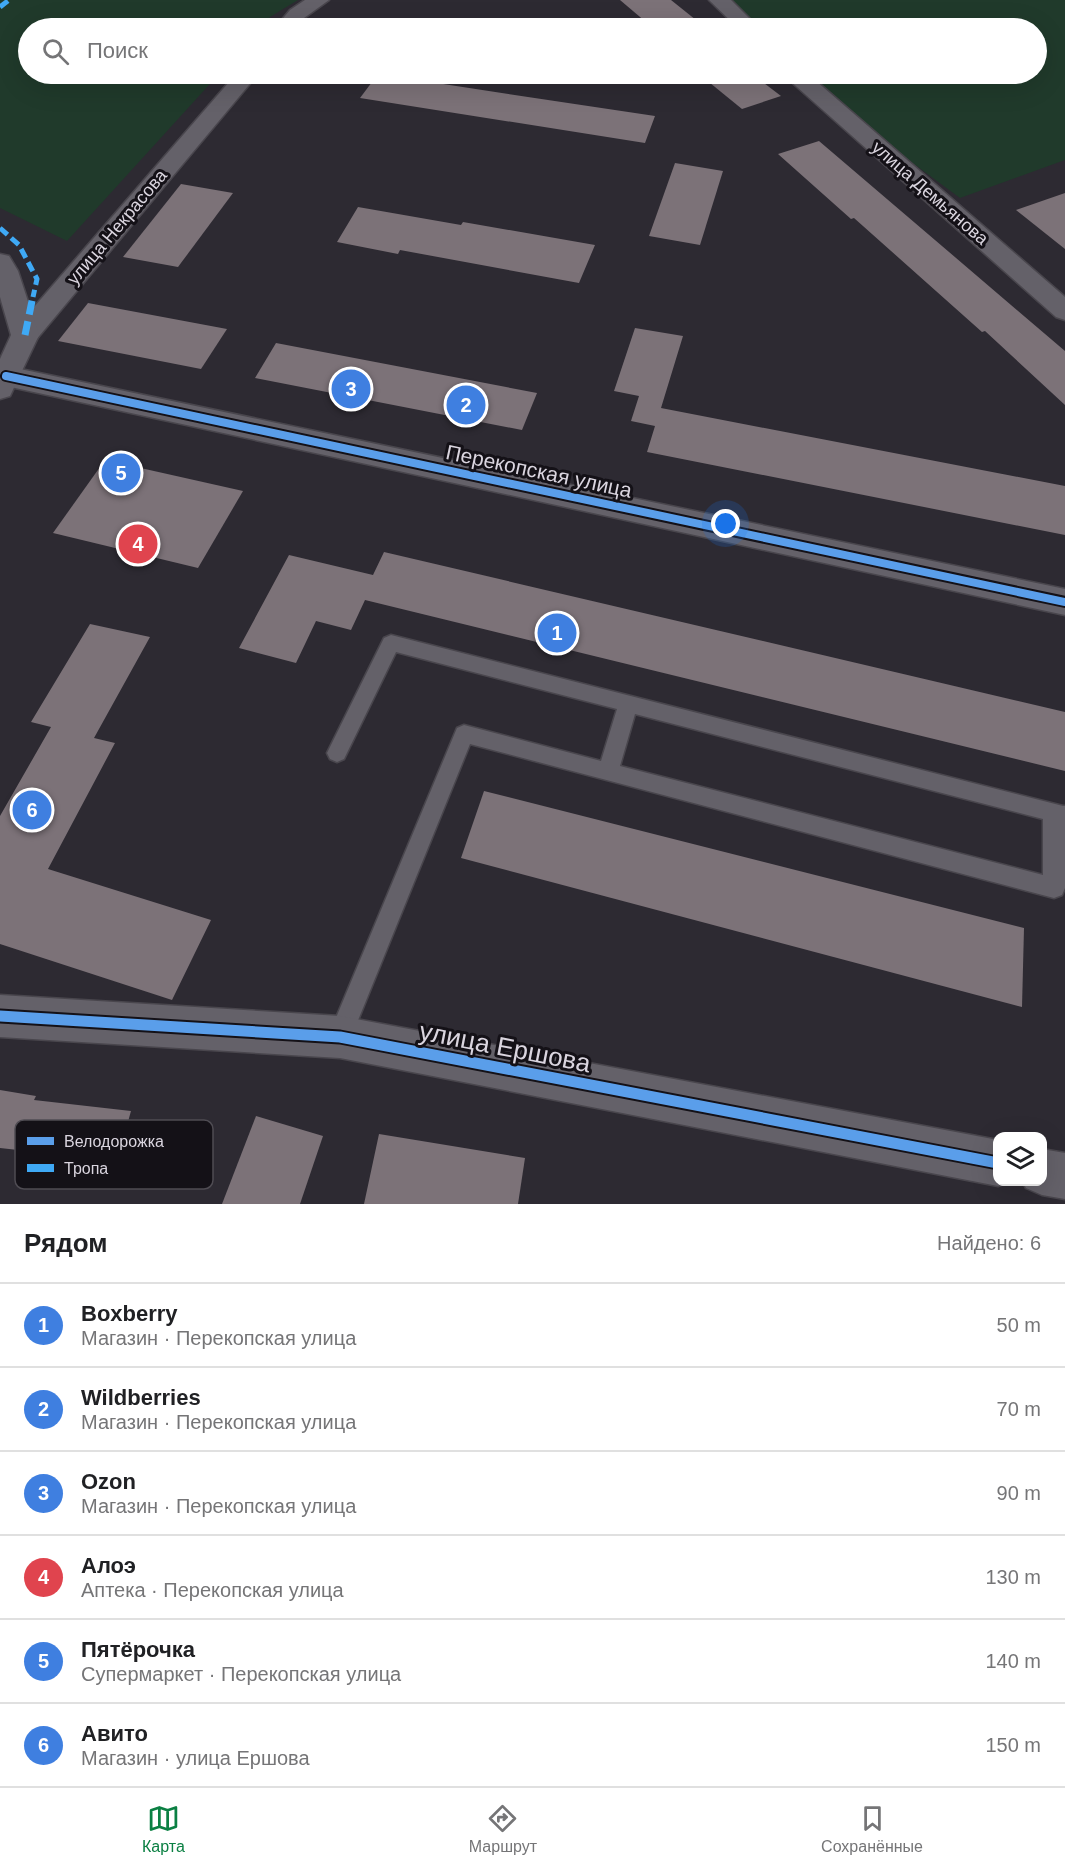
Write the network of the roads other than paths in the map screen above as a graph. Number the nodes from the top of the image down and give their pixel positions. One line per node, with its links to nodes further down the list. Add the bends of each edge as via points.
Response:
1 (319, 0): 3 (street)
2 (719, 0): 4 (street)
3 (294, 18)
4 (738, 18)
5 (238, 84): 9 (street, улица Некрасова)
6 (807, 84): 8 (street, улица Демьянова)
7 (0, 262): 9 (street)
8 (1065, 311)
9 (25, 335): 10 (street, улица Некрасова)
10 (3, 382): 11 (street, Перекопская улица)
11 (1065, 602)
12 (628, 705): 13 (lane, via 391,643); 14 (lane); 15 (lane)
13 (337, 753)
14 (608, 772): 15 (lane, via 1054,888); 17 (lane, via 464,734)
15 (1059, 814)
16 (0, 1016): 17 (street, улица Ершова)
17 (340, 1037): 18 (street, улица Ершова)
18 (993, 1162)
19 (1047, 1173): 20 (street)
20 (1065, 1176)

